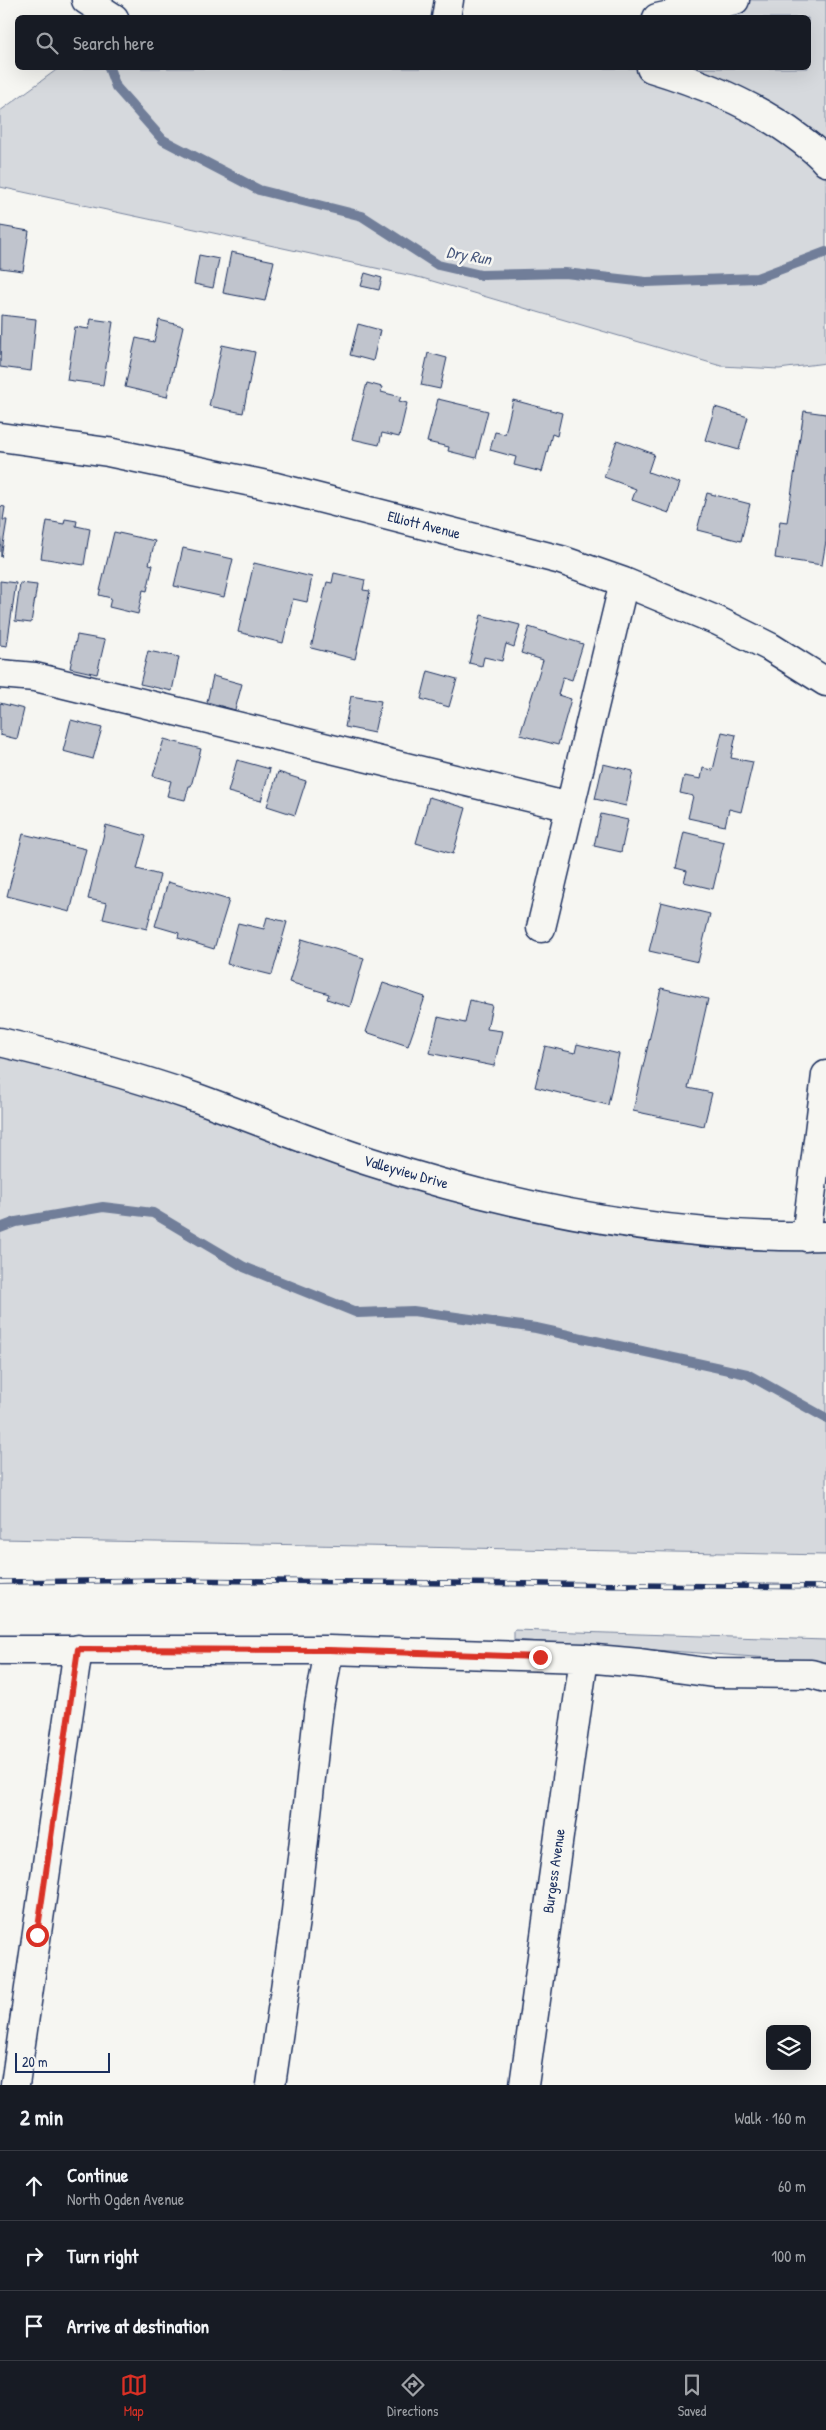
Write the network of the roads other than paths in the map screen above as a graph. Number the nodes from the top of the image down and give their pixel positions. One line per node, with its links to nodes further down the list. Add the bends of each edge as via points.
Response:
1 (86, 0): 4 (street)
2 (449, 0): 5 (street)
3 (735, 0): 6 (street)
4 (109, 15)
5 (446, 15)
6 (670, 15)
7 (657, 70): 8 (street, via 735,99 783,126)
8 (826, 162)
9 (0, 437): 10 (street, Elliott Avenue, via 108,452 276,487 561,560)
10 (624, 582): 12 (street, Elliott Avenue, via 770,647); 13 (street)
11 (0, 674): 13 (street, via 35,677)
12 (826, 682)
13 (570, 807): 14 (street)
14 (541, 928)
15 (0, 1042): 17 (street, Valleyview Drive, via 120,1073 370,1162 496,1198 627,1223 716,1233)
16 (826, 1076): 17 (street)
17 (816, 1236)
18 (78, 1649): 19 (street); 20 (street); 23 (street)
19 (0, 1650)
20 (329, 1650): 21 (street); 24 (street, via 319,1706 295,1920)
21 (584, 1658): 22 (street, via 713,1674 811,1674); 25 (street, Burgess Avenue)
22 (826, 1678)
23 (15, 2085)
24 (272, 2085)
25 (524, 2085)

